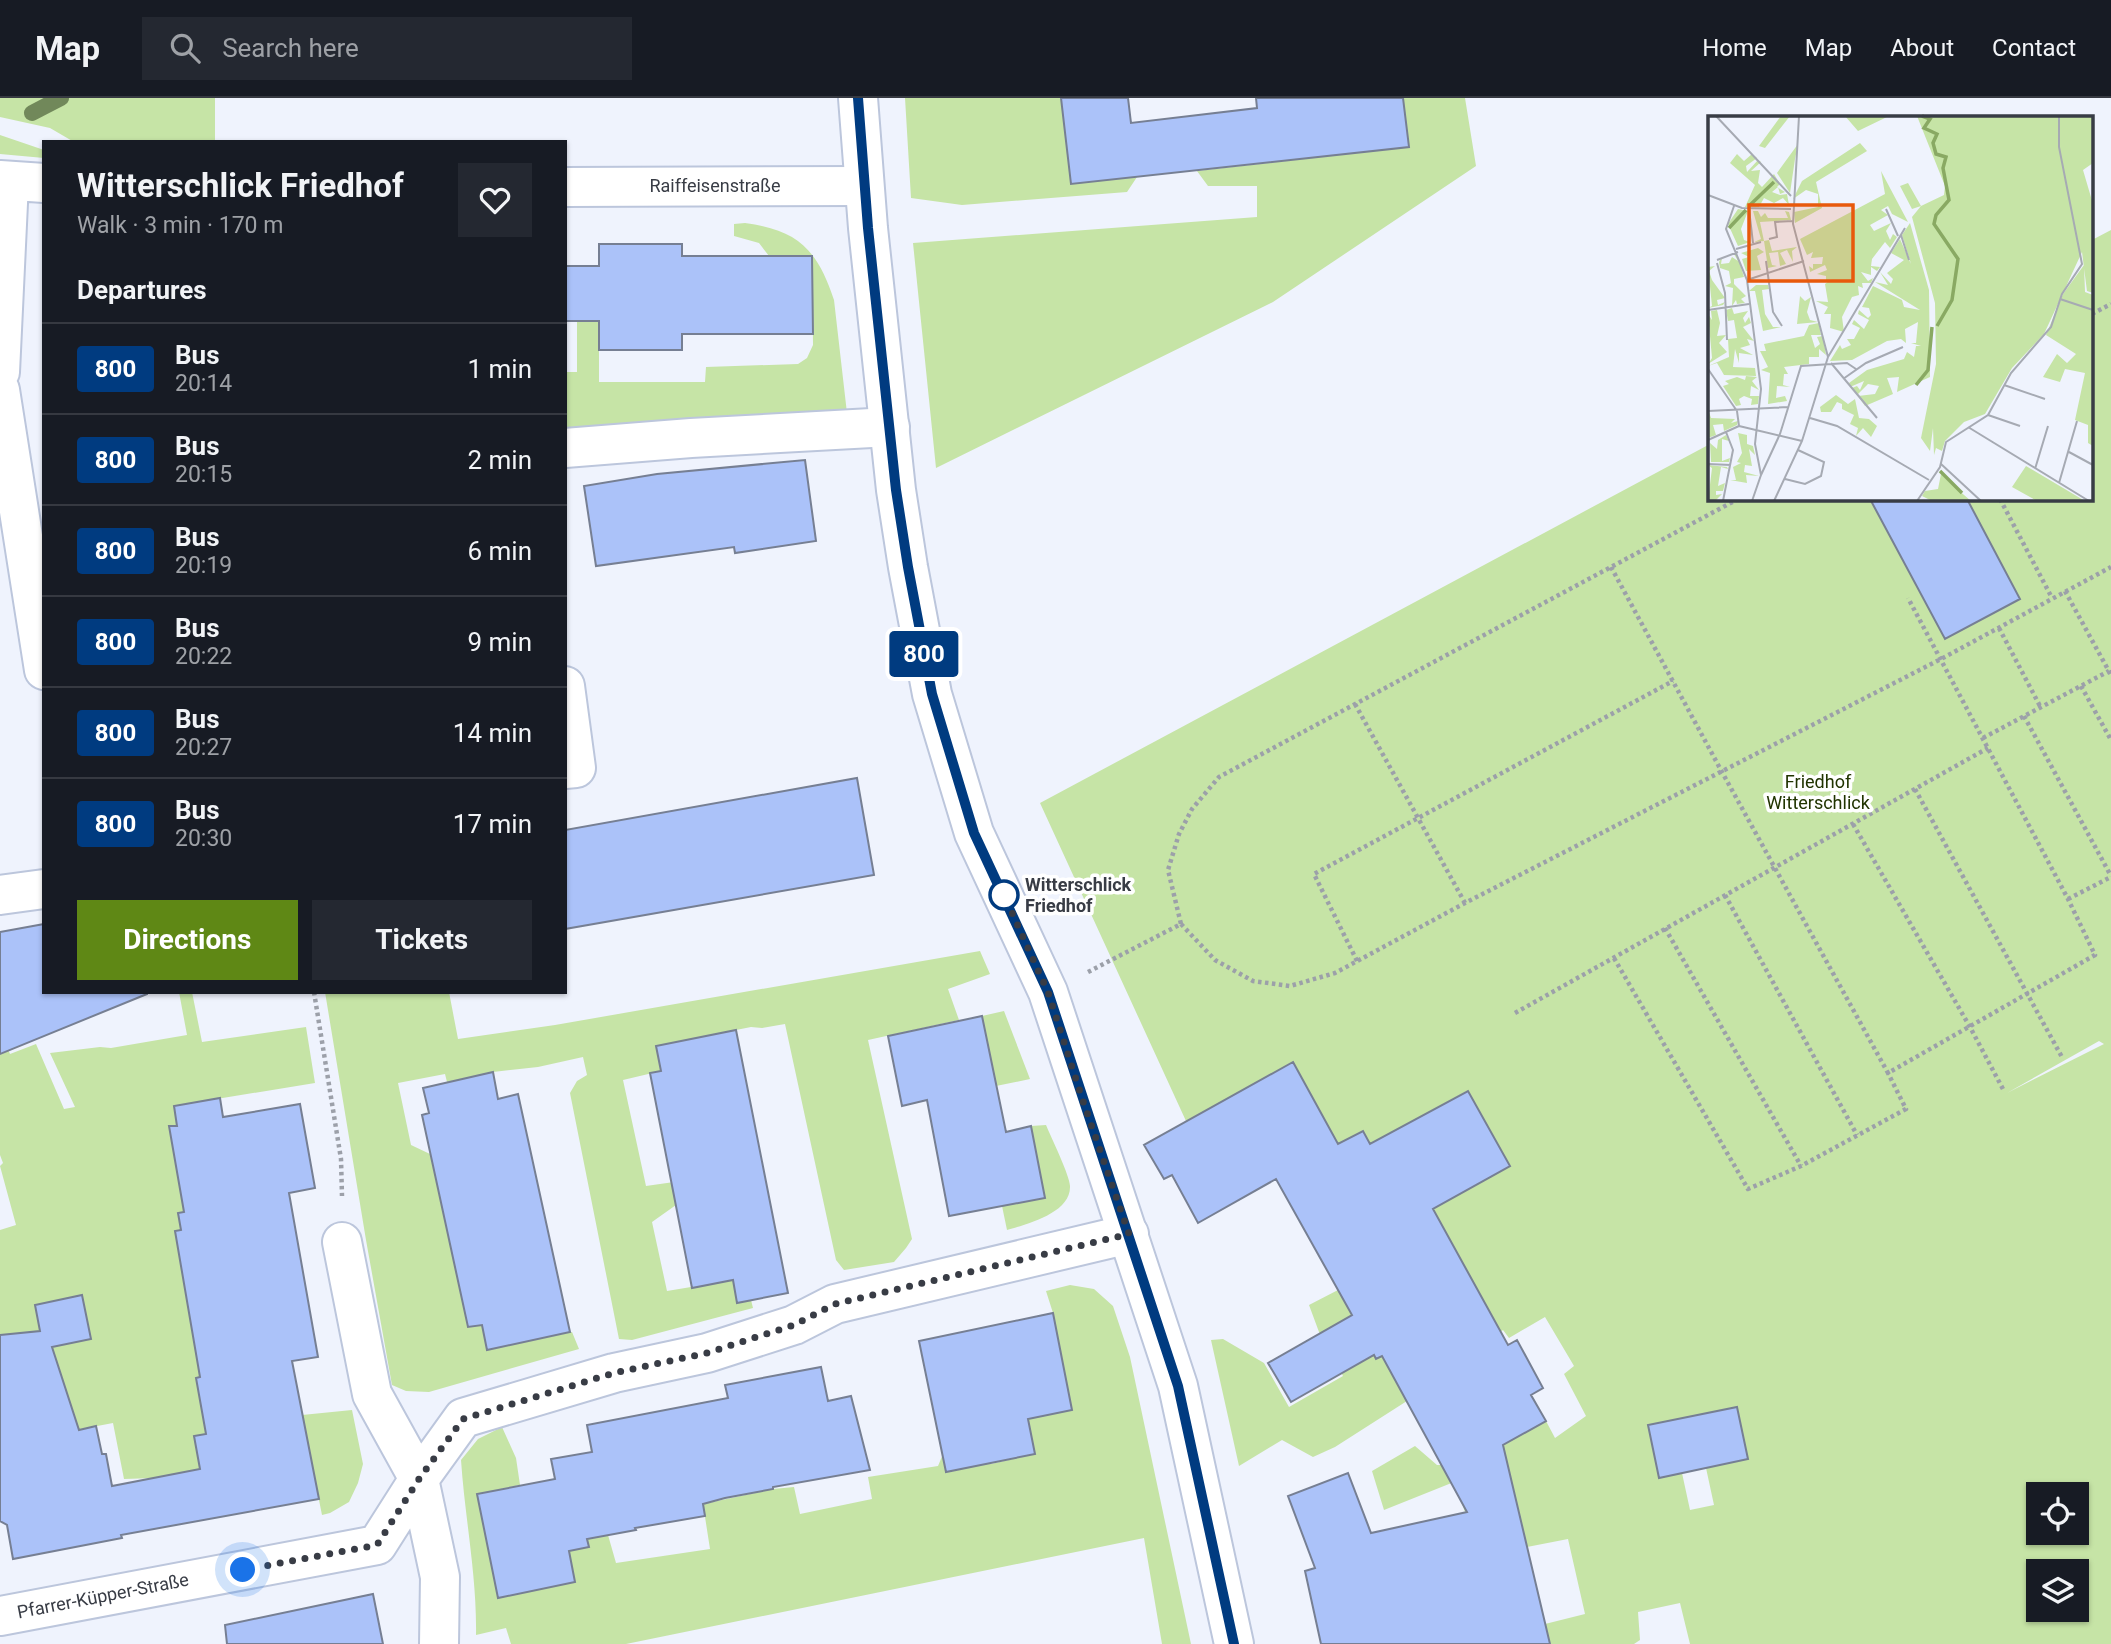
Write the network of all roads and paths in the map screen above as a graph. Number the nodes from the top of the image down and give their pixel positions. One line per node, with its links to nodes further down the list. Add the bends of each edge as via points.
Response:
1 (858, 98): 3 (street)
2 (18, 182): 7 (street)
3 (864, 186): 4 (street, Raiffeisenstraße); 9 (street)
4 (567, 187)
5 (2111, 304): 6 (path)
6 (2094, 313)
7 (0, 372)
8 (0, 390): 19 (street)
9 (890, 427): 10 (street); 47 (street, via 908,567 932,694 974,833)
10 (567, 448)
11 (1736, 500): 14 (path)
12 (2001, 500): 17 (path)
13 (2111, 566): 15 (path)
14 (1611, 567): 22 (path); 25 (path)
15 (2065, 591): 17 (path); 21 (path)
16 (1908, 598): 20 (path)
17 (2052, 598): 18 (path)
18 (1999, 628): 20 (path); 26 (path)
19 (42, 657)
20 (1941, 659): 28 (path); 32 (path)
21 (2110, 673): 23 (path)
22 (1673, 681): 32 (path); 34 (path)
23 (2081, 686): 26 (path); 29 (path)
24 (567, 701): 31 (street, via 576,768)
25 (1355, 704): 34 (path); 43 (path, via 1219,777 1192,809 1168,870)
26 (2041, 708): 27 (path)
27 (2024, 716): 28 (path); 37 (path)
28 (1983, 738): 30 (path)
29 (2111, 740)
30 (1988, 748): 33 (path); 41 (path)
31 (567, 769)
32 (1722, 772): 36 (path); 42 (path)
33 (1915, 789): 35 (path); 48 (path)
34 (1418, 818): 42 (path); 46 (path, via 1314,874)
35 (1853, 824): 36 (path); 51 (path)
36 (1774, 867): 40 (path); 53 (path)
37 (2111, 877): 41 (path)
38 (42, 889): 39 (street)
39 (0, 895)
40 (1725, 895): 44 (path); 55 (path)
41 (2068, 899): 48 (path, via 2095,955)
42 (1465, 903): 46 (path)
43 (1181, 924): 46 (path, via 1215,960 1253,981 1290,986 1335,973); 47 (path)
44 (1665, 928): 45 (path); 56 (path)
45 (1614, 958): 50 (path); 56 (path, via 1748,1189)
46 (1357, 961)
47 (1048, 992): 57 (street)
48 (2028, 993): 51 (path); 52 (path)
49 (314, 994): 58 (path, via 341,1160)
50 (1515, 1013)
51 (1970, 1027): 53 (path); 54 (path)
52 (2063, 1059)
53 (1888, 1073): 55 (path, via 1906,1109)
54 (2004, 1091)
55 (1857, 1135): 56 (path)
56 (1801, 1166)
57 (1129, 1234): 59 (street, Pfarrer-Küpper-Straße, via 835,1304 794,1325 707,1353 614,1373 463,1419); 62 (street, via 1178,1386)
58 (342, 1242): 59 (street, via 373,1394)
59 (419, 1479): 60 (street, Pfarrer-Küpper-Straße, via 377,1545); 61 (street, via 440,1577)
60 (0, 1616)
61 (439, 1644)
62 (1234, 1644)

